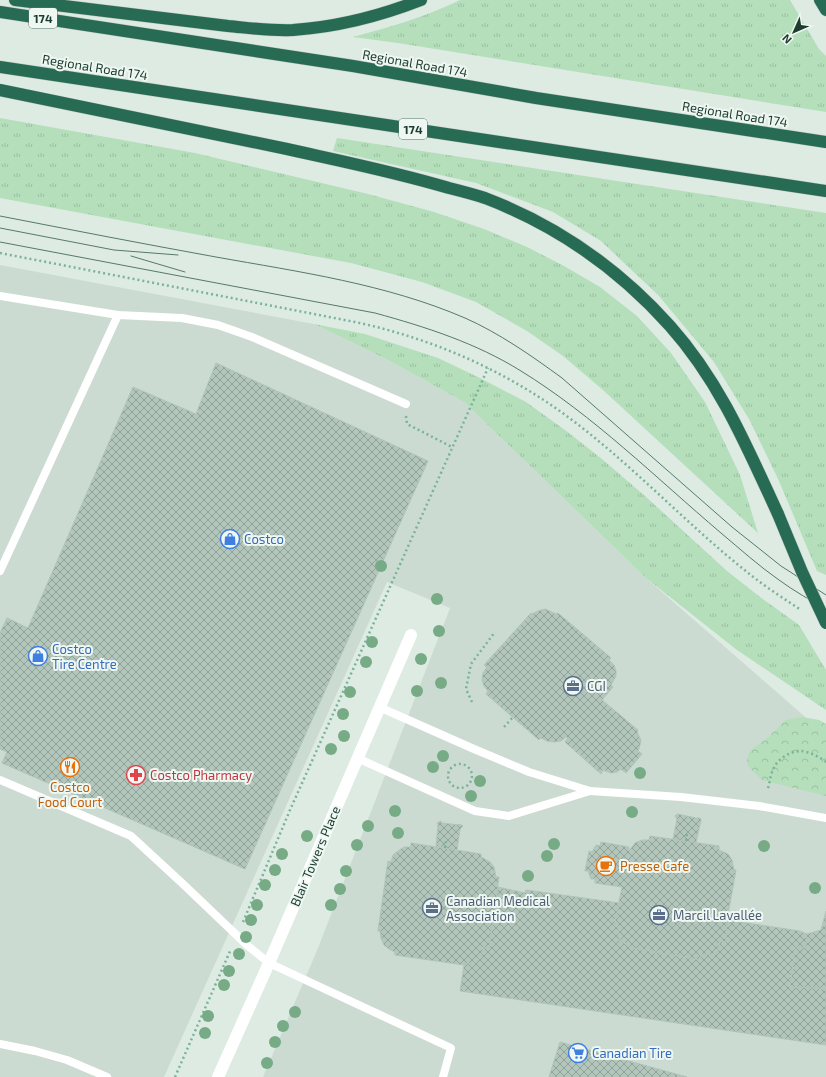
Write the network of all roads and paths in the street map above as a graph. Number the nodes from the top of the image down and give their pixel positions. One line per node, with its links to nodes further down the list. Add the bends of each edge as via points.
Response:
1 (15, 0): 5 (highway)
2 (29, 0): 5 (lane)
3 (421, 0): 5 (highway, via 354,22 292,30 228,26)
4 (820, 0): 6 (highway)
5 (60, 4)
6 (826, 10)
7 (0, 12): 10 (highway, Regional Road 174 / 174)
8 (0, 67): 11 (highway, Regional Road 174 / 174)
9 (0, 90): 20 (highway, bridge, via 424,180 511,209 574,243 614,272 653,308 684,343 715,385 729,409 778,514)
10 (826, 142)
11 (826, 191)
12 (0, 253): 15 (path, via 376,326 446,348)
13 (0, 296): 14 (lane)
14 (118, 315): 16 (lane, via 182,318 218,325 252,337); 18 (lane)
15 (488, 368): 17 (path); 19 (path, via 575,422 748,573)
16 (406, 404): 17 (path, via 407,424)
17 (452, 447): 38 (path, via 290,810)
18 (0, 571)
19 (807, 613)
20 (826, 623)
21 (495, 632): 23 (path, via 470,664 466,689)
22 (411, 635): 24 (street, Blair Towers Place)
23 (472, 702)
24 (379, 707): 27 (street, Blair Towers Place); 32 (lane, via 529,772)
25 (513, 717): 26 (path)
26 (504, 727)
27 (357, 758): 32 (lane, via 475,811 509,816); 39 (street, Blair Towers Place)
28 (826, 762): 31 (path, via 809,753 792,753 781,759 773,768)
29 (473, 779): 29 (path, via 473,773 466,764 460,763 450,768 448,779 455,788 466,788)
30 (0, 780): 38 (lane, via 131,836)
31 (768, 788)
32 (590, 791): 33 (lane, via 681,797 759,806)
33 (826, 818)
34 (687, 833): 36 (path)
35 (446, 841): 37 (path)
36 (686, 841)
37 (445, 848)
38 (238, 936): 39 (lane); 42 (path)
39 (269, 963): 43 (street, Blair Towers Place); 44 (lane, via 451,1048)
40 (0, 1044): 41 (lane, via 67,1060)
41 (107, 1077)
42 (175, 1077)
43 (218, 1077)
44 (443, 1077)

